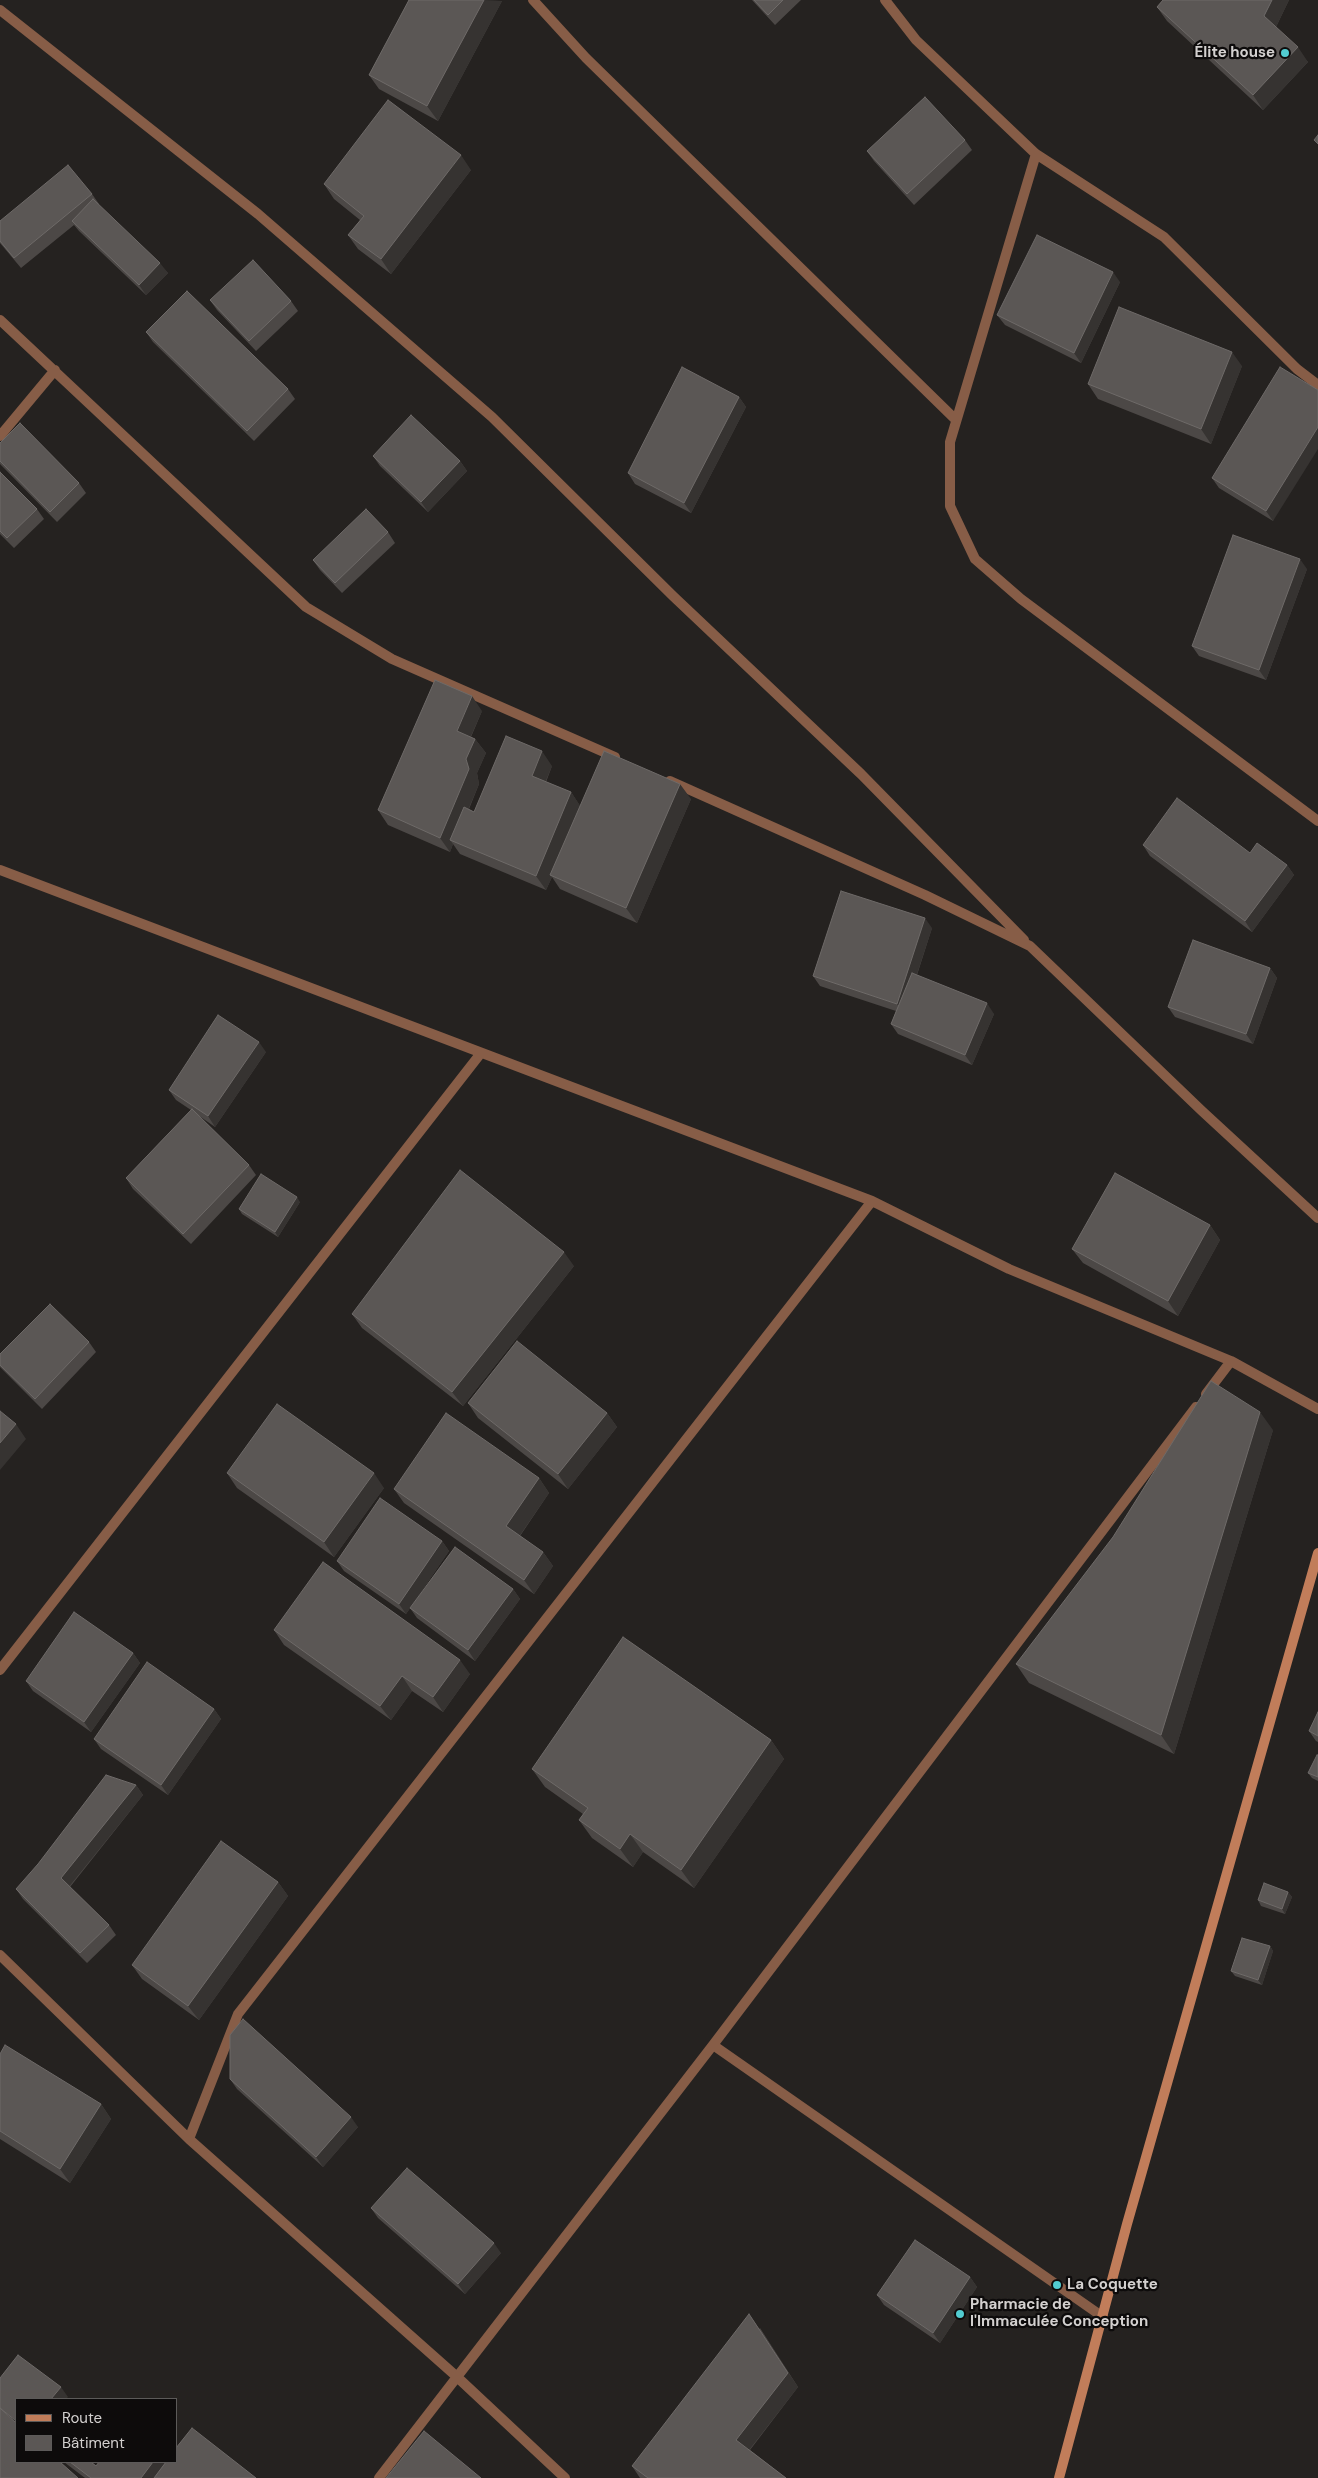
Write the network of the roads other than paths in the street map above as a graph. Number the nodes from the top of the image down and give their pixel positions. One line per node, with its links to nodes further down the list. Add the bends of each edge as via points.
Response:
1 (533, 0): 8 (street, via 586,58)
2 (885, 0): 4 (street, via 916,40)
3 (0, 10): 14 (street, via 258,214 492,417 673,596 861,774)
4 (1036, 154): 7 (street, via 1164,236 1297,369); 8 (street)
5 (0, 320): 6 (street)
6 (55, 370): 9 (street); 10 (street, via 306,607 392,658)
7 (1318, 385)
8 (956, 420): 12 (street, via 950,442 950,506 975,559 1021,599)
9 (0, 436)
10 (627, 762)
11 (663, 778): 14 (street, via 925,895)
12 (1318, 821)
13 (0, 870): 15 (street)
14 (1030, 946): 17 (street)
15 (481, 1053): 16 (street); 21 (street)
16 (872, 1201): 18 (street, via 1009,1269); 24 (street, via 238,2014)
17 (1318, 1218)
18 (1231, 1360): 19 (street); 23 (street)
19 (1318, 1409)
20 (1318, 1553): 25 (main road)
21 (0, 1670)
22 (0, 1955): 24 (street)
23 (712, 2045): 25 (street); 26 (street)
24 (190, 2139): 26 (street)
25 (1102, 2317): 29 (main road)
26 (456, 2376): 27 (street); 28 (street)
27 (379, 2478)
28 (565, 2478)
29 (1060, 2478)

